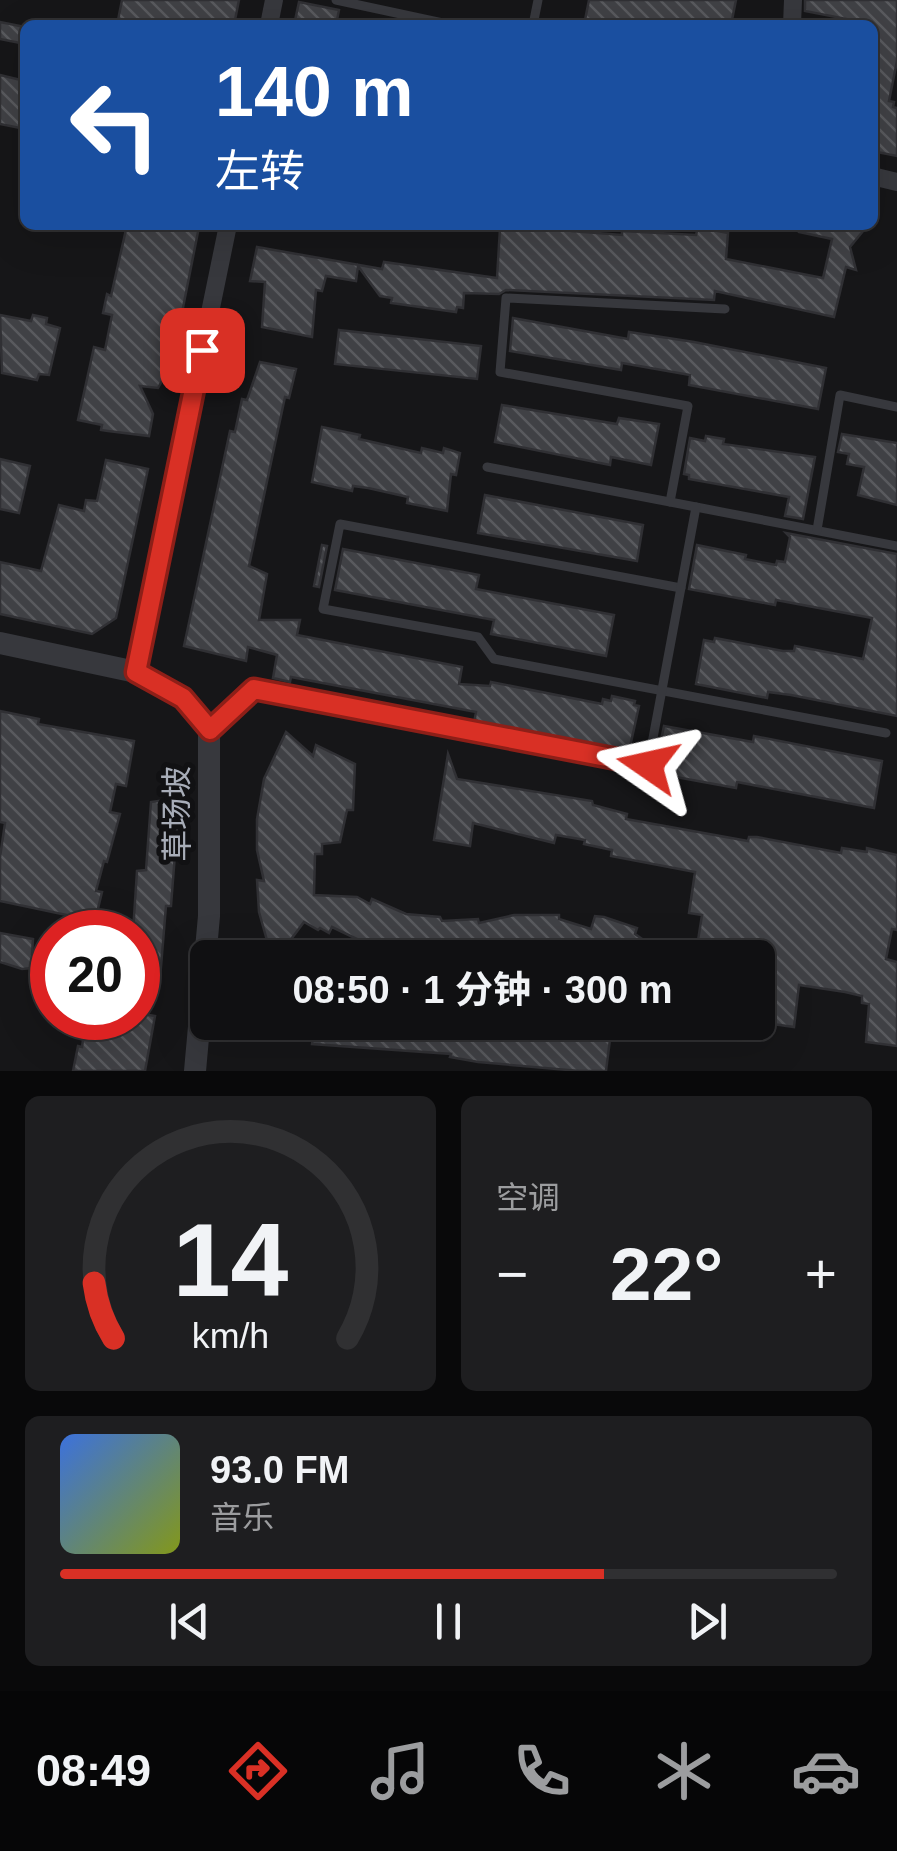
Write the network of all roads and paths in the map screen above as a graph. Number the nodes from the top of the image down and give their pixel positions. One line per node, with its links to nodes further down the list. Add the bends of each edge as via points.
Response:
1 (336, 0): 2 (lane)
2 (429, 20)
3 (227, 230): 13 (street)
4 (726, 308): 7 (lane, via 506,298 500,372 688,406)
5 (897, 407): 9 (lane, via 840,395)
6 (487, 467): 7 (lane)
7 (670, 502): 8 (lane)
8 (696, 507): 9 (lane); 11 (lane)
9 (818, 530): 10 (lane)
10 (897, 546)
11 (681, 588): 14 (lane); 14 (lane, via 340,524 323,608 478,637 494,659)
12 (0, 643): 13 (street, 草场坡)
13 (136, 672): 15 (street, 草场坡, via 183,698)
14 (662, 691): 15 (lane, via 648,765 254,689); 16 (lane)
15 (210, 730): 17 (street, 草场坡, via 209,916)
16 (886, 732)
17 (196, 1071)

